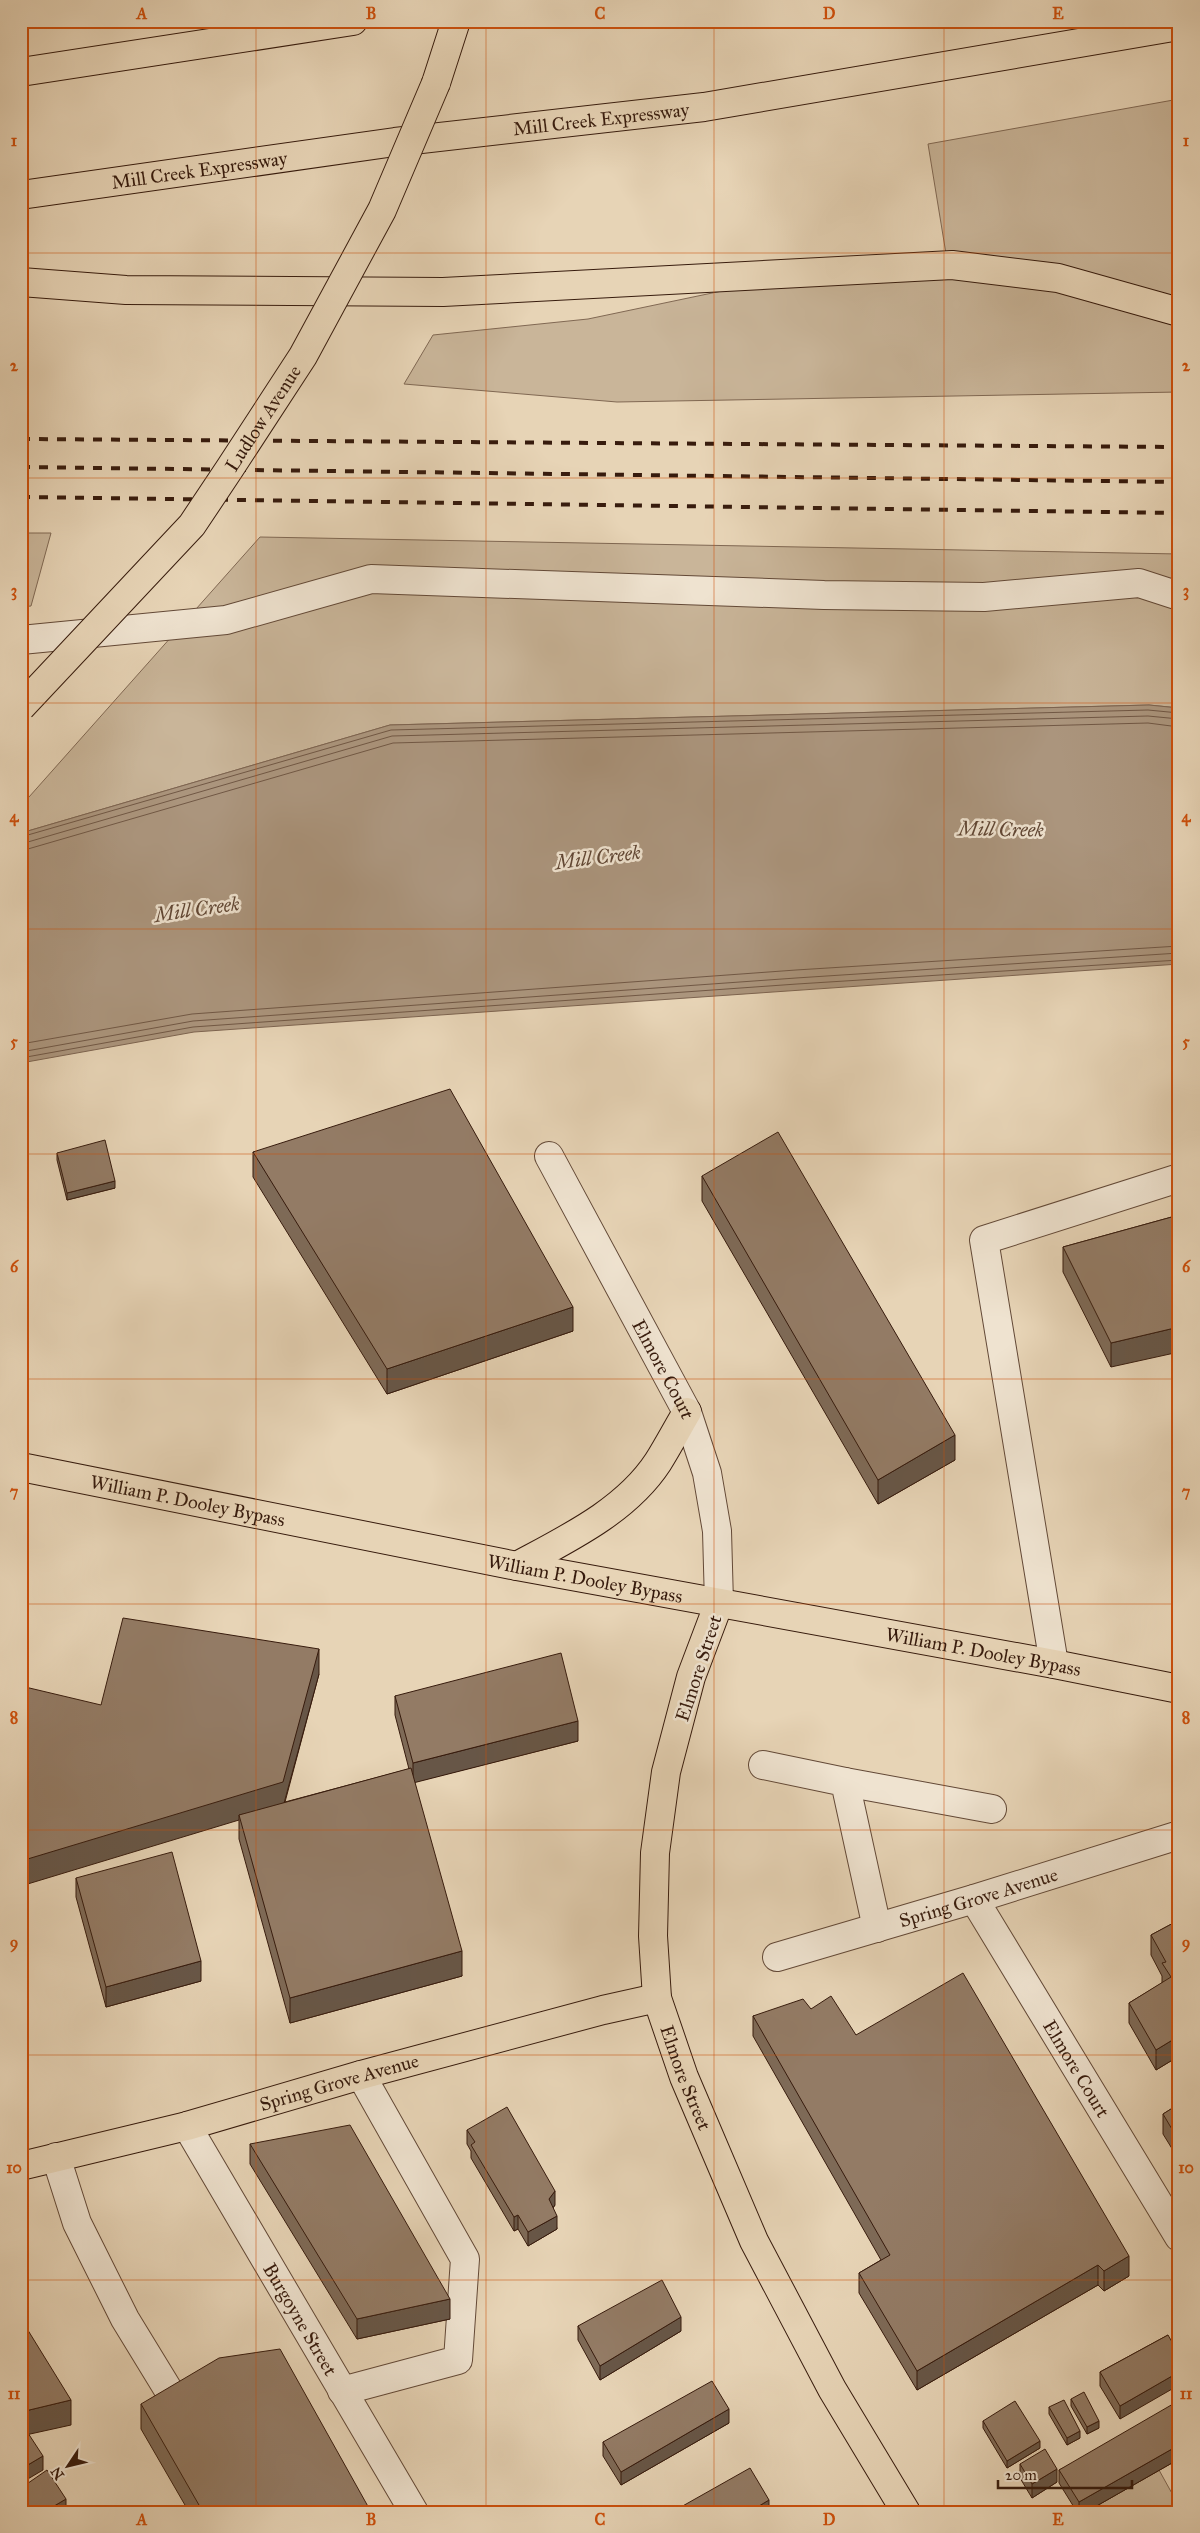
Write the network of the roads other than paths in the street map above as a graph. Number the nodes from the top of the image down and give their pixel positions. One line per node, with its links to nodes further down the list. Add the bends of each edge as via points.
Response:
1 (353, 21): 4 (main road)
2 (456, 21): 10 (main road, Ludlow Avenue, bridge, via 436,83 382,210 303,356 192,525)
3 (1179, 26): 5 (main road, Mill Creek Expressway, via 704,107 395,142)
4 (21, 72)
5 (21, 195)
6 (21, 282): 7 (main road, via 126,290 443,292 952,265 1058,278)
7 (1179, 312)
8 (1179, 596): 9 (street, via 1140,583 984,597 824,596 371,579 226,620)
9 (21, 640)
10 (21, 707)
11 (549, 1156): 13 (street, Elmore Court)
12 (1179, 1178): 17 (street, via 984,1240)
13 (686, 1412): 15 (main road, via 657,1464 626,1498 570,1537); 16 (street, Elmore Court, via 707,1473 717,1530)
14 (21, 1467): 15 (main road, William P. Dooley Bypass)
15 (517, 1566): 16 (main road, William P. Dooley Bypass)
16 (719, 1603): 17 (main road, William P. Dooley Bypass); 26 (main road, Elmore Street, via 692,1677 666,1772 655,1853 653,1936)
17 (1054, 1664): 18 (main road, William P. Dooley Bypass)
18 (1179, 1689)
19 (764, 1765): 20 (street)
20 (845, 1782): 21 (street); 24 (street)
21 (992, 1809)
22 (1179, 1835): 23 (street, Spring Grove Avenue)
23 (974, 1899): 24 (street, Spring Grove Avenue); 31 (street, Elmore Court)
24 (877, 1928): 25 (street, Spring Grove Avenue)
25 (776, 1957)
26 (657, 1998): 27 (main road, Spring Grove Avenue); 35 (main road, Elmore Street, via 684,2077 754,2241 832,2389)
27 (362, 2075): 28 (main road, Spring Grove Avenue); 33 (street, via 464,2258 458,2360)
28 (187, 2126): 29 (main road, Spring Grove Avenue); 33 (street, Burgoyne Street)
29 (56, 2157): 30 (main road, Spring Grove Avenue); 32 (street, via 77,2223 125,2318)
30 (21, 2166)
31 (1179, 2237)
32 (169, 2391)
33 (342, 2391): 34 (street, Burgoyne Street)
34 (414, 2512)
35 (906, 2512)

